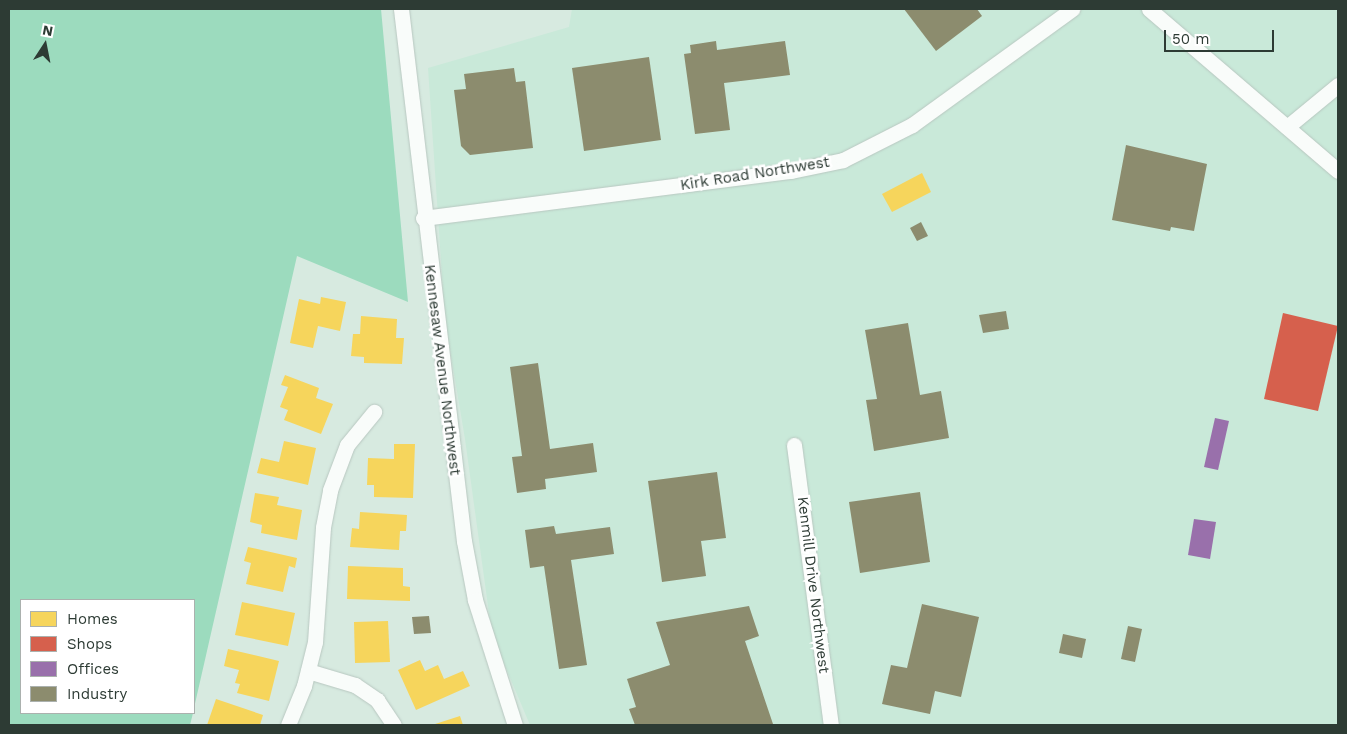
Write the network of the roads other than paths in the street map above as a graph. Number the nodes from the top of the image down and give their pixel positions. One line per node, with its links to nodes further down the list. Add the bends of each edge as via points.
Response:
1 (400, 9): 7 (street, Kennesaw Avenue Northwest)
2 (1072, 9): 7 (street, Kirk Road Northwest, via 912,125 842,160 790,171)
3 (1149, 9): 5 (street)
4 (1338, 85): 5 (street)
5 (1287, 127): 6 (street)
6 (1338, 171)
7 (423, 218): 13 (street, Kennesaw Avenue Northwest, via 464,541 475,600)
8 (374, 412): 10 (street, via 347,445 330,490 323,527 318,620)
9 (794, 445): 14 (street, Kenmill Drive Northwest)
10 (308, 671): 11 (street); 12 (street, via 355,685 377,700)
11 (288, 725)
12 (394, 725)
13 (515, 725)
14 (831, 725)

